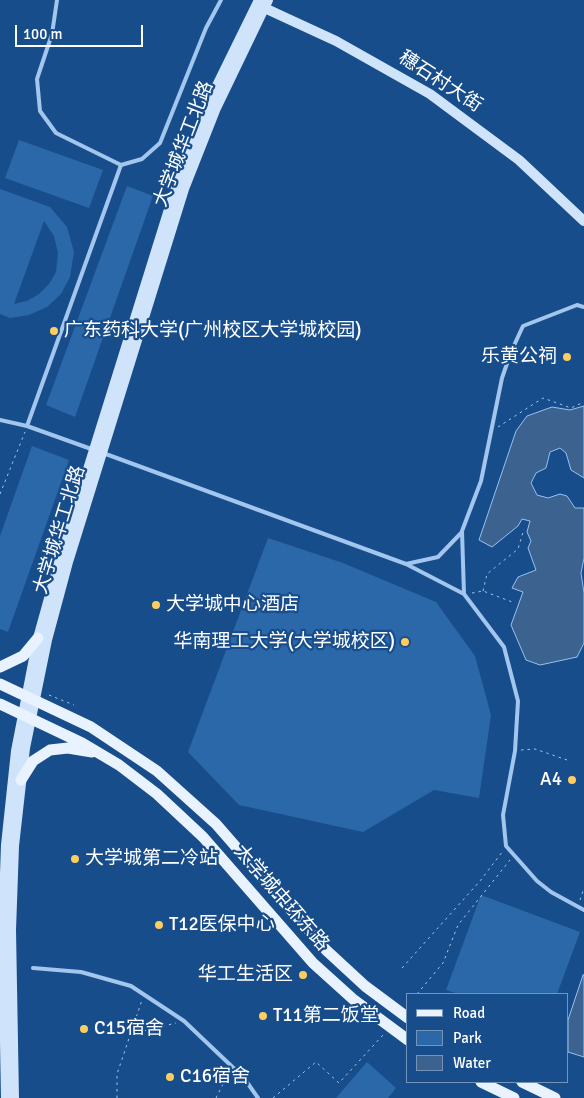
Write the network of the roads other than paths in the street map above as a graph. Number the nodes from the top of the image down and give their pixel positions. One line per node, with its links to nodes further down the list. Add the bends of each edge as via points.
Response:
1 (57, 0): 4 (lane, via 52,34 37,79 40,111 56,133)
2 (221, 0): 4 (lane, via 206,28 160,143 142,159)
3 (262, 3): 5 (main road, 穗石村大街, via 359,53 443,103 519,160); 9 (main road, 大学城华工北路, via 190,172)
4 (121, 165): 8 (lane)
5 (584, 221)
6 (584, 307): 10 (lane, via 577,305 523,326 502,378 482,481)
7 (0, 420): 8 (lane)
8 (27, 426): 9 (lane)
9 (98, 451): 11 (lane); 13 (main road, 大学城华工北路); 16 (main road, 大学城华工北路)
10 (462, 531): 11 (lane, via 438,557); 12 (lane)
11 (406, 564): 12 (lane)
12 (464, 594): 21 (lane, via 504,647 518,700 515,750 503,815 506,846 550,892)
13 (38, 638): 14 (main road, via 23,656); 16 (main road, 大学城华工北路)
14 (0, 667)
15 (0, 684): 16 (main road, 大学城中环东路)
16 (30, 697): 18 (main road, 大学城华工北路); 23 (main road, 大学城中环东路, via 114,741 180,790 231,841 326,950 365,986)
17 (0, 704): 18 (main road, 大学城中环东路)
18 (26, 715): 19 (main road, 大学城中环东路); 20 (main road, 大学城华工北路); 27 (main road, 大学城华工北路, via 10,806 4,891)
19 (103, 755): 20 (main road, via 68,748 50,750 33,761); 24 (main road, 大学城中环东路, via 169,804 218,853 313,963)
20 (21, 780): 28 (main road, 大学城华工北路, via 11,930)
21 (584, 910)
22 (33, 968): 29 (lane, via 81,972 132,986 184,1021 244,1078)
23 (406, 1017)
24 (406, 1039)
25 (482, 1083): 30 (main road)
26 (524, 1083): 31 (main road)
27 (6, 1098)
28 (14, 1098)
29 (258, 1098)
30 (514, 1098)
31 (555, 1098)

